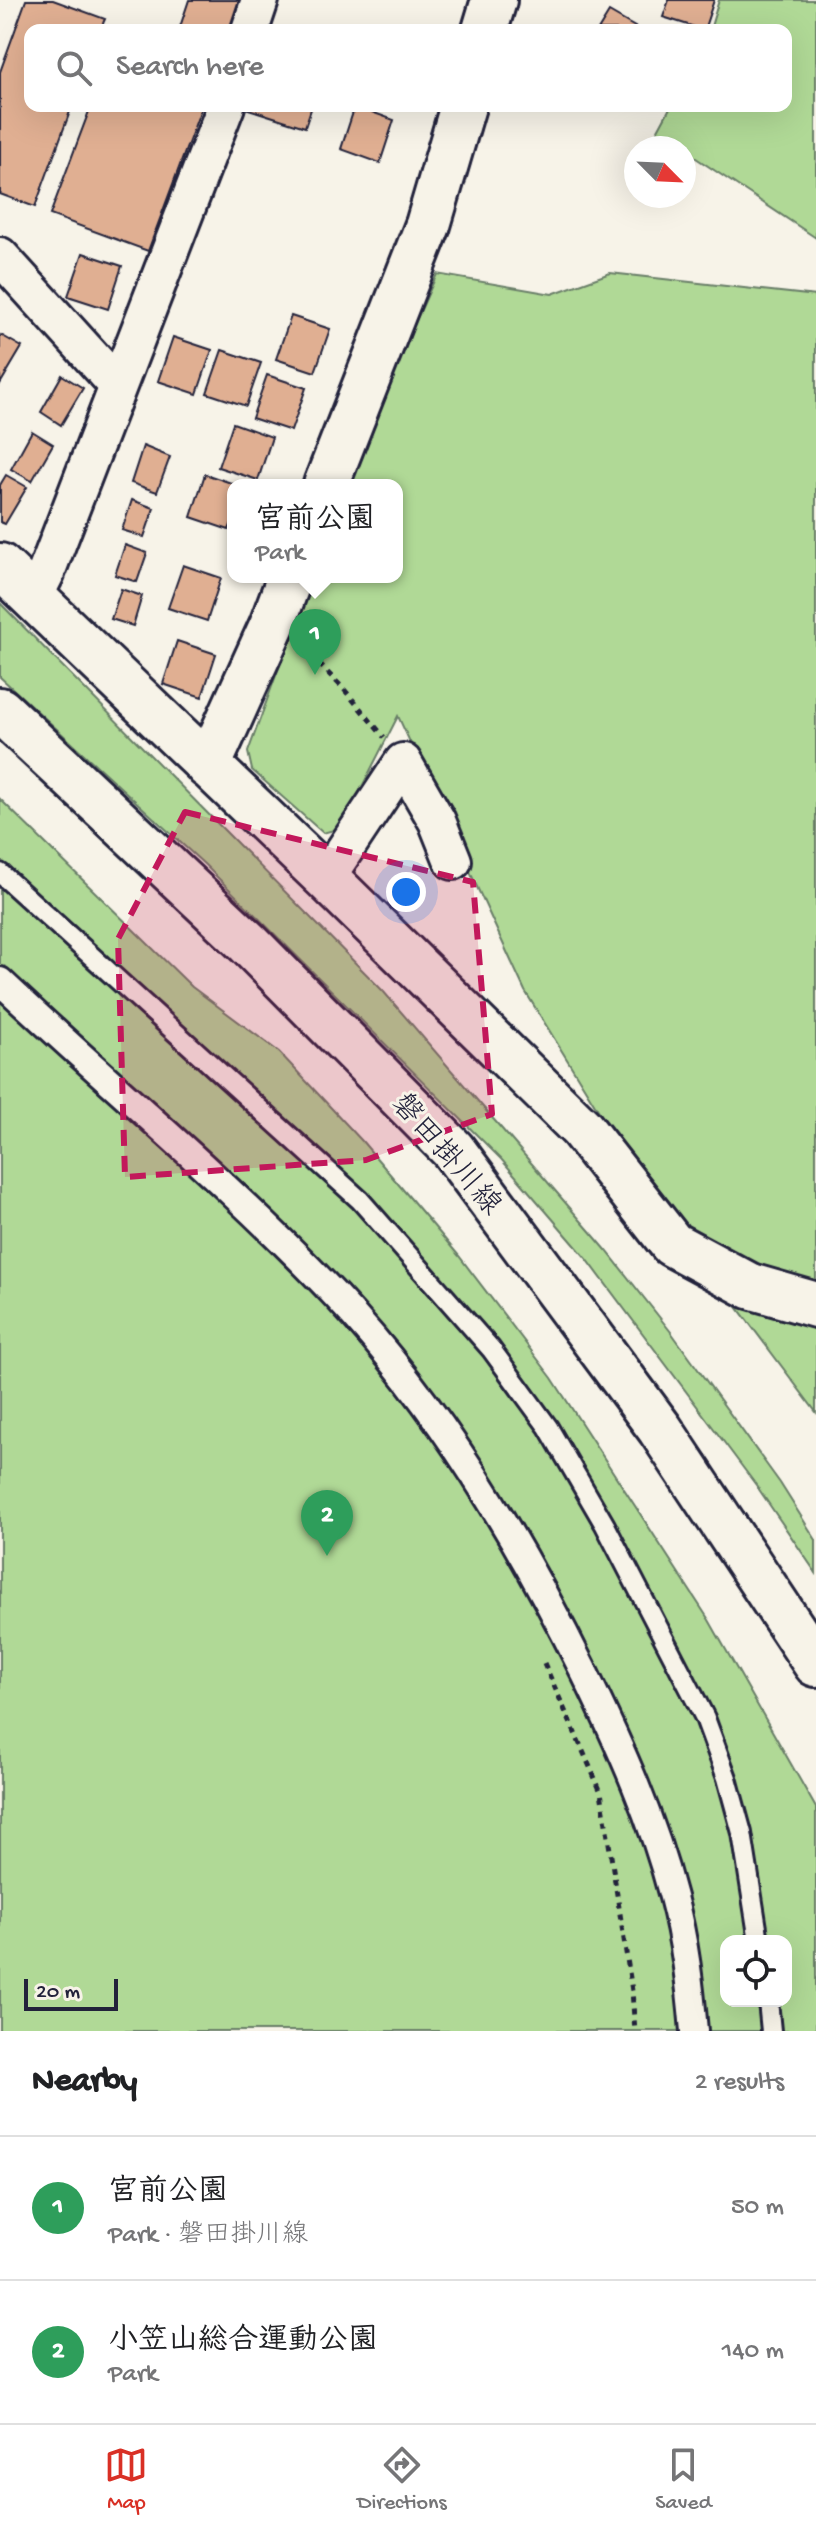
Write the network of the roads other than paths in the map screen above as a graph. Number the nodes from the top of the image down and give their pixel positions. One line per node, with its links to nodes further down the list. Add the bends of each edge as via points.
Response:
1 (260, 0): 3 (street)
2 (494, 0): 4 (street)
3 (252, 24)
4 (487, 24)
5 (224, 112): 8 (street)
6 (461, 112): 9 (street, via 428,225)
7 (0, 256): 8 (street)
8 (118, 386): 12 (street)
9 (328, 479)
10 (0, 566): 12 (street)
11 (288, 583): 14 (street)
12 (34, 597): 14 (street)
13 (0, 710): 20 (street, 磐田掛川線, via 248,943 453,1150 660,1429)
14 (208, 766): 17 (street)
15 (453, 861): 17 (street, via 403,762)
16 (0, 873): 21 (lane, via 360,1200 491,1349 548,1427 613,1539 705,1718 742,1833)
17 (326, 878): 19 (street, via 581,1128 672,1244 750,1286)
18 (0, 981): 23 (street, via 336,1296 428,1406 468,1464 563,1630 638,1786 674,1898)
19 (816, 1305)
20 (816, 1664)
21 (758, 1935)
22 (769, 2007): 24 (lane)
23 (694, 2031)
24 (771, 2031)

